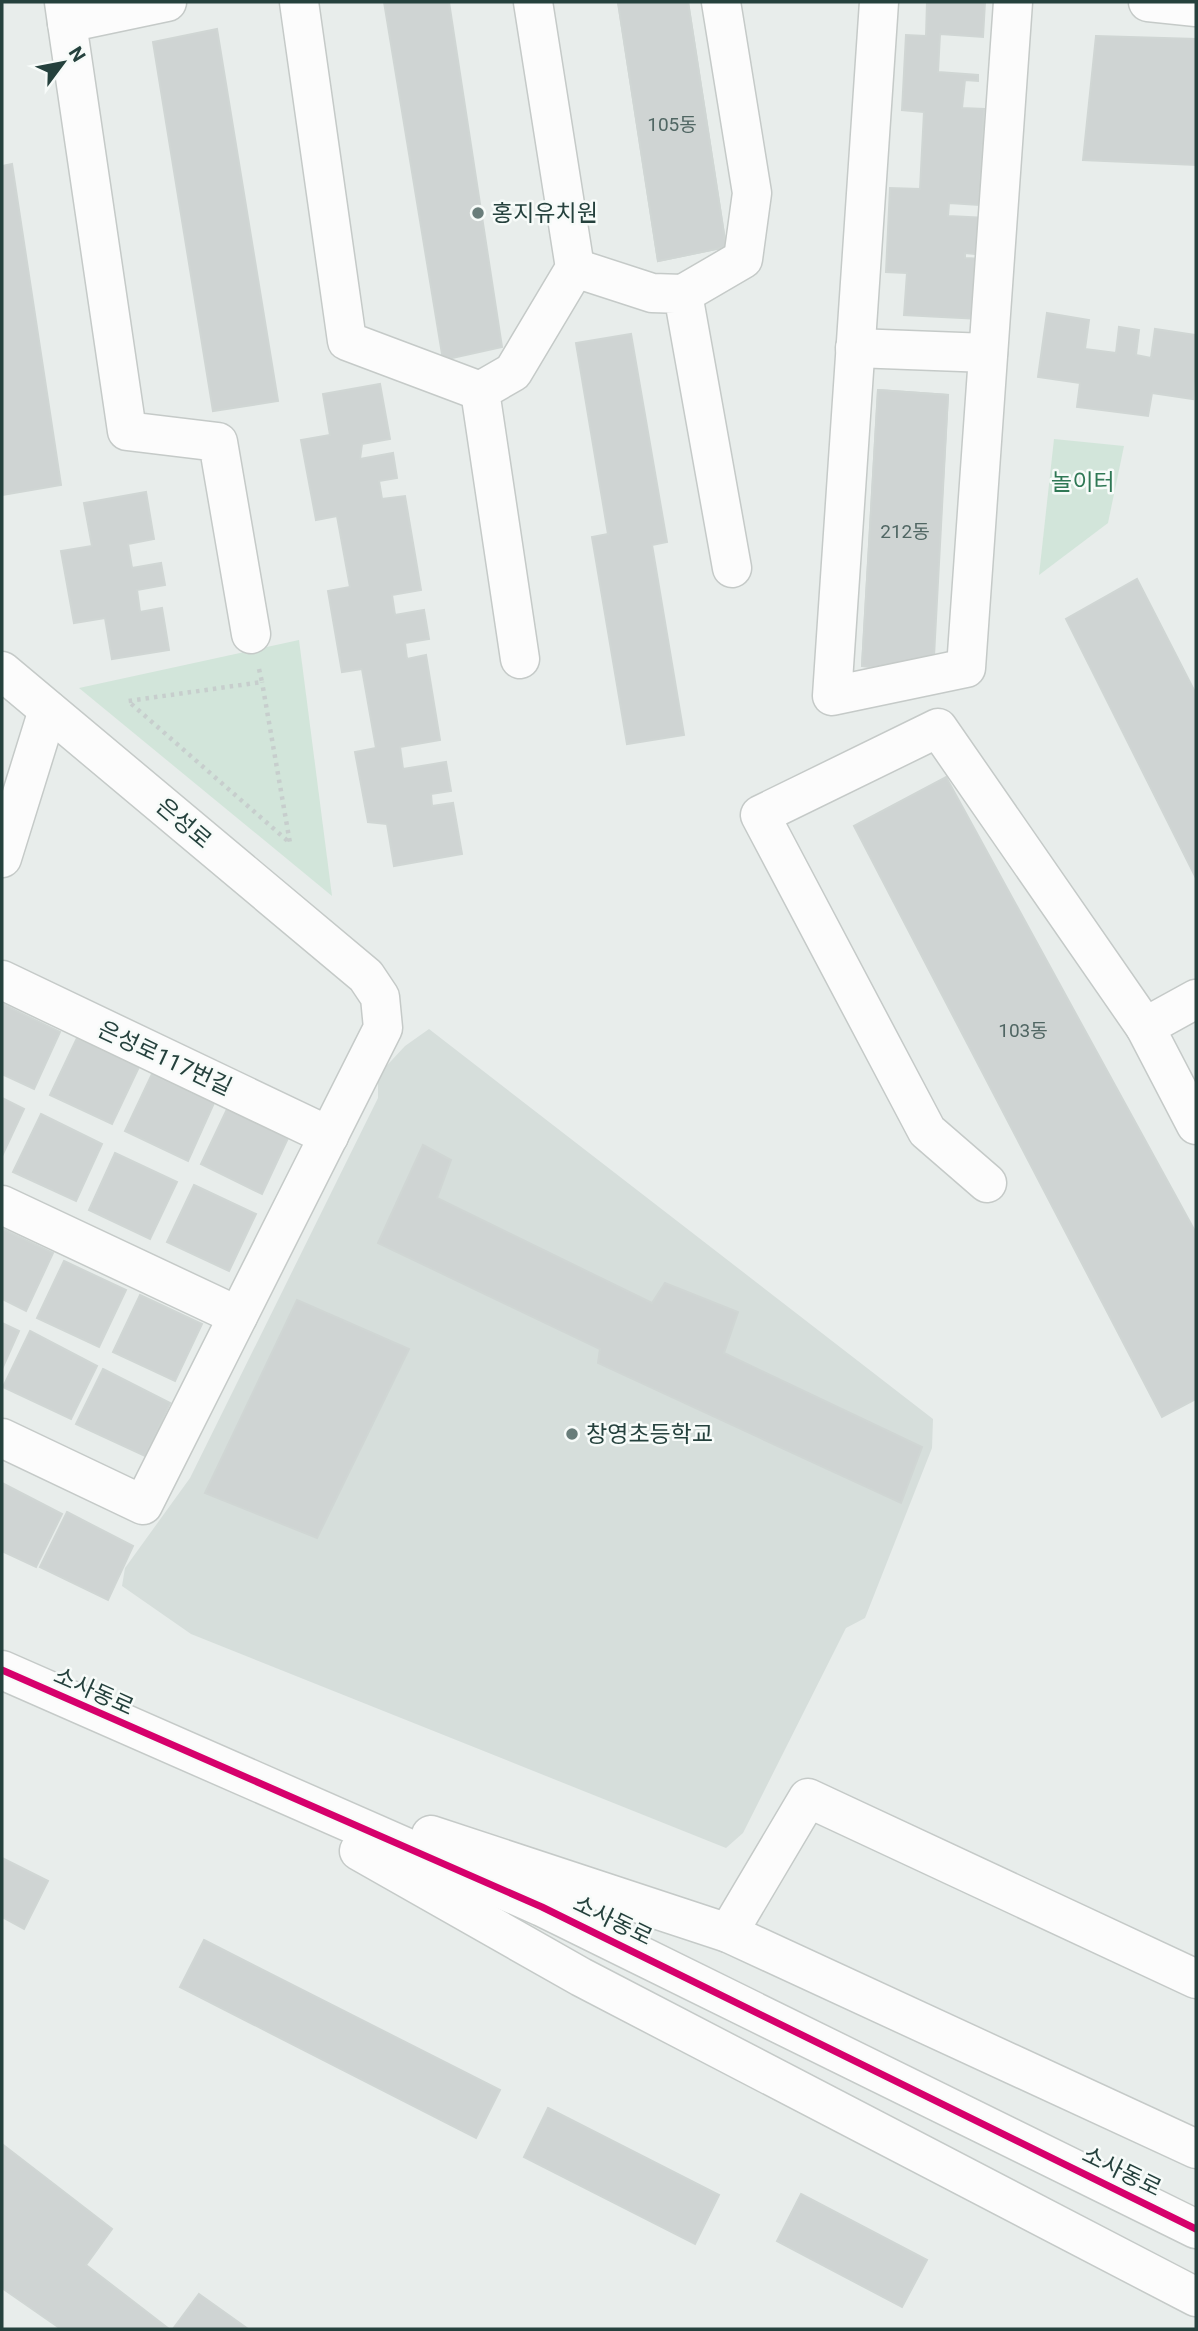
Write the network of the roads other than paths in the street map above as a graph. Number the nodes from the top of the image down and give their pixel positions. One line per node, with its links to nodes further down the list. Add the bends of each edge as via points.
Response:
1 (167, 2): 9 (street)
2 (299, 2): 14 (street, via 347,341)
3 (533, 2): 10 (street)
4 (721, 2): 11 (street, via 752,193 743,259)
5 (879, 2): 12 (street)
6 (1013, 2): 13 (street)
7 (1148, 2): 8 (street)
8 (1196, 7)
9 (66, 12): 16 (street, via 127,431 218,442)
10 (575, 268): 11 (street, via 652,293); 14 (street, via 513,372)
11 (683, 294): 15 (street)
12 (855, 348): 13 (street); 13 (street, via 832,696 965,668)
13 (988, 353)
14 (480, 391): 17 (street)
15 (732, 568)
16 (251, 634)
17 (520, 659)
18 (2, 671): 19 (street, 은성로)
19 (48, 710): 20 (street); 24 (street, 은성로, via 366,976 380,997)
20 (2, 858)
21 (2, 981): 27 (street, 은성로117번길)
22 (1196, 999): 23 (street)
23 (1145, 1027): 26 (street); 28 (street, via 938,728 760,815 927,1130)
24 (383, 1028): 25 (street); 27 (street)
25 (398, 1065)
26 (1196, 1125)
27 (329, 1136): 30 (street)
28 (987, 1183)
29 (2, 1205): 30 (street)
30 (238, 1316): 31 (street, via 143,1505)
31 (2, 1438)
32 (2, 1670): 33 (street, 소사동로)
33 (190, 1755): 34 (street); 37 (street, 소사동로, via 542,1907); 38 (street, via 581,1977)
34 (728, 1933): 35 (street, via 808,1798); 36 (street)
35 (1196, 1979)
36 (1196, 2148)
37 (1196, 2229)
38 (1196, 2297)

